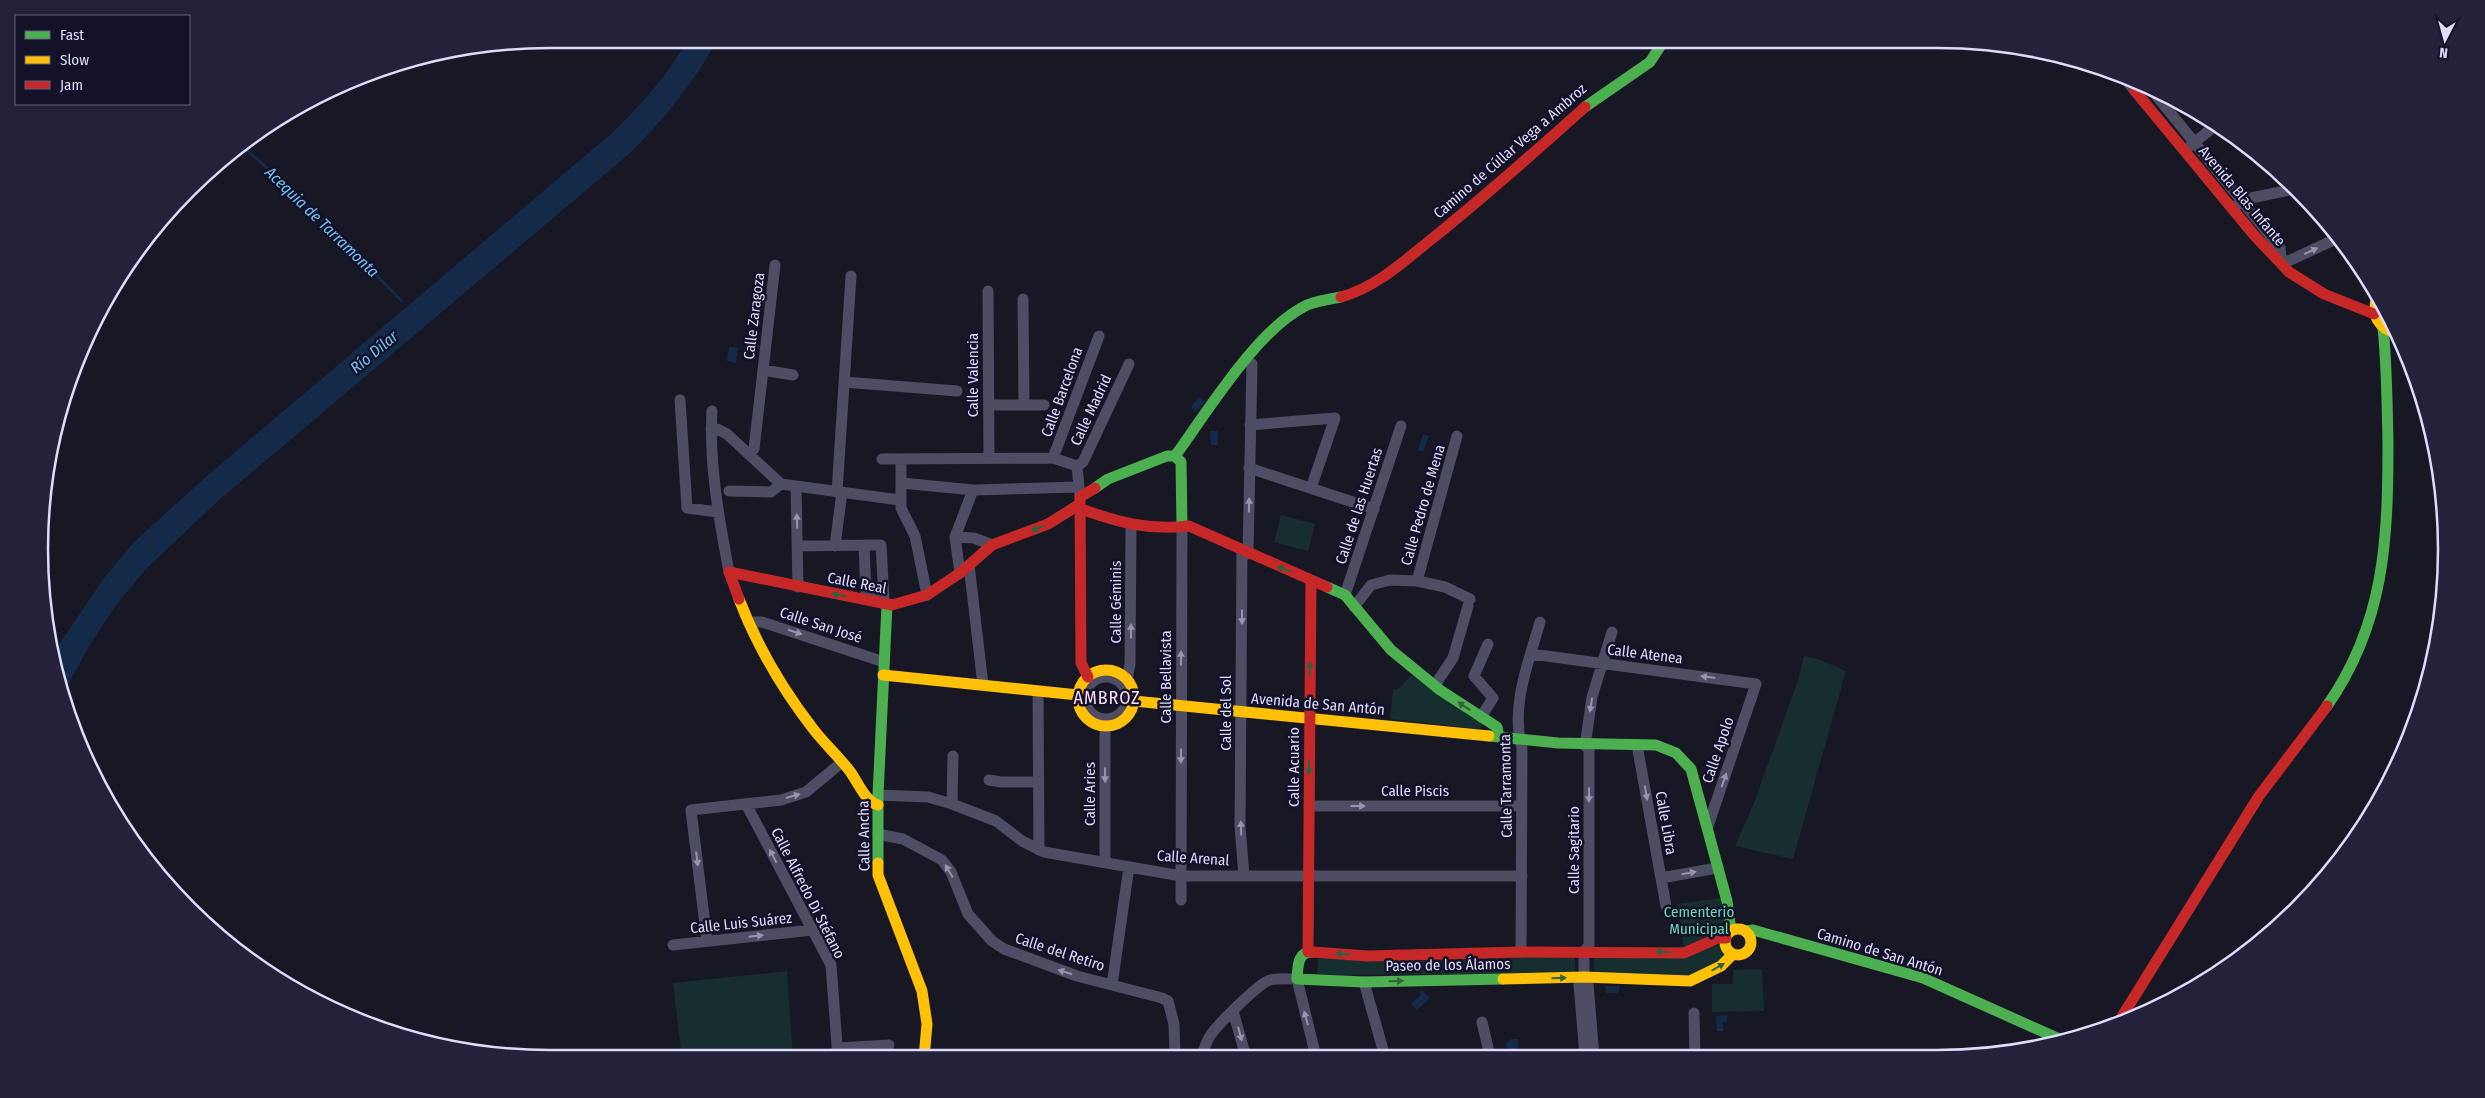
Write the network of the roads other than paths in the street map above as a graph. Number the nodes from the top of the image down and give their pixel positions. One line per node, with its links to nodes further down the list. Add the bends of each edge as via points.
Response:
1 (1659, 48): 24 (street, Camino de Cúllar Vega a Ambroz, via 1650,62 1589,103 1493,190 1393,270 1372,285 1351,294 1308,305 1282,321)
2 (2142, 92): 6 (street, Avenida Blas Infante)
3 (2160, 100): 5 (street, Avenida Blas Infante)
4 (2210, 129): 5 (street)
5 (2194, 142): 6 (street); 8 (street, Avenida Blas Infante)
6 (2184, 150): 9 (street, Avenida Blas Infante)
7 (2288, 191): 8 (street)
8 (2243, 201): 9 (street); 11 (street, Avenida Blas Infante, via 2280,248)
9 (2233, 209): 11 (street, Avenida Blas Infante)
10 (2332, 241): 11 (street, one-way to 10)
11 (2282, 264): 17 (street, Avenida Blas Infante, via 2307,285)
12 (775, 265): 27 (street, Calle Zaragoza)
13 (851, 276): 29 (street)
14 (988, 291): 32 (street, Calle Valencia)
15 (1023, 299): 33 (street)
16 (2371, 299): 17 (street)
17 (2350, 304): 19 (street, Avenida Blas Infante)
18 (2375, 307): 19 (street)
19 (2374, 314): 20 (street)
20 (2383, 328): 21 (street); 26 (street)
21 (2387, 329)
22 (1099, 336): 43 (street, Calle Barcelona)
23 (2395, 347): 26 (street)
24 (1246, 359): 36 (street, Calle del Sol, via 1252,364); 41 (street, Camino de Cúllar Vega a Ambroz)
25 (1129, 364): 46 (street, Calle Madrid, via 1082,462)
26 (2387, 364): 138 (street, via 2388,516 2380,583 2366,631 2336,693 2310,732 2259,796)
27 (763, 370): 28 (street, Calle Zaragoza); 40 (street, Calle Zaragoza, via 754,449)
28 (793, 375)
29 (844, 382): 30 (street); 54 (street)
30 (957, 391)
31 (680, 400): 58 (street, via 687,508)
32 (988, 405): 33 (street); 42 (street, Calle Valencia)
33 (1024, 405): 34 (street)
34 (1044, 405)
35 (712, 411): 38 (street)
36 (1250, 425): 47 (street, Calle del Sol); 51 (street, via 1336,418)
37 (1401, 426): 57 (street, Calle de las Huertas)
38 (710, 429): 40 (street, via 728,434); 58 (street)
39 (1457, 436): 71 (street, Calle Pedro de Mena)
40 (750, 453): 49 (street)
41 (1175, 456): 55 (street, Calle Real, via 1167,456 1108,479); 60 (street, Calle Bellavista, via 1181,462)
42 (989, 458): 43 (street); 45 (street)
43 (1054, 458): 46 (street)
44 (882, 459): 45 (street)
45 (901, 459): 48 (street)
46 (1077, 466): 55 (street)
47 (1249, 468): 51 (street); 66 (street, Calle del Sol, one-way to 47)
48 (902, 483): 52 (street); 56 (street)
49 (781, 484): 50 (street); 53 (street, via 771,492)
50 (796, 486): 54 (street); 64 (street, one-way to 50)
51 (1311, 488): 57 (street)
52 (973, 490): 55 (street); 61 (street)
53 (729, 491)
54 (839, 492): 56 (street); 65 (street)
55 (1080, 499): 59 (street); 63 (street, Calle Real, one-way to 63, via 1048,524); 85 (street, via 1081,663)
56 (900, 500): 73 (street, via 915,536)
57 (1374, 509): 74 (street, Calle de las Huertas)
58 (718, 512): 68 (street)
59 (1131, 524): 60 (street); 86 (street, Calle Géminis, one-way to 59, via 1130,664)
60 (1182, 526): 66 (street, via 1189,526); 93 (street, Calle Bellavista, one-way to 60)
61 (955, 537): 63 (street, via 974,538); 69 (street)
62 (864, 545): 65 (street)
63 (992, 545): 67 (street, Calle Real)
64 (797, 546): 65 (street); 72 (street)
65 (835, 546)
66 (1245, 552): 70 (street, one-way to 66); 94 (street, Calle del Sol, one-way to 94)
67 (969, 565): 69 (street, Calle Real); 89 (street)
68 (729, 572): 72 (street, Calle Real); 77 (street)
69 (960, 573): 73 (street, Calle Real)
70 (1311, 581): 74 (street); 96 (street, Calle Acuario, one-way to 70)
71 (1417, 582): 76 (street, via 1390,580 1371,585); 87 (street, via 1445,587 1469,603 1454,654)
72 (798, 587): 75 (street, Calle Real, one-way to 72)
73 (927, 595): 75 (street, Calle Real)
74 (1344, 596): 76 (street)
75 (887, 605): 82 (street, Calle Ancha)
76 (1354, 607): 87 (street, via 1392,650)
77 (748, 622): 82 (street, Calle San José, one-way to 82, via 762,622); 103 (street, via 762,654 813,729)
78 (1540, 622): 81 (street, Calle Tarramonta)
79 (1612, 632): 83 (street, Calle Sagitario)
80 (1488, 644): 95 (street, via 1474,676 1493,698)
81 (1531, 654): 83 (street, Calle Atenea); 99 (street, Calle Tarramonta, via 1520,696)
82 (884, 662): 84 (street, Calle Ancha)
83 (1602, 664): 88 (street, Calle Atenea, one-way to 83); 101 (street, Calle Sagitario, one-way to 101, via 1592,697)
84 (883, 675): 89 (street); 106 (street, Calle Ancha)
85 (1088, 677): 86 (street, via 1104,670); 91 (street)
86 (1127, 680): 92 (street)
87 (1433, 684): 95 (street, one-way to 87)
88 (1756, 684): 111 (street, Calle Apolo, one-way to 88)
89 (983, 685): 90 (street)
90 (1038, 691): 91 (street); 105 (street)
91 (1078, 695): 97 (street, via 1078,703 1086,718)
92 (1134, 702): 93 (street, Avenida de San Antón); 97 (street, via 1125,719 1113,726)
93 (1181, 707): 94 (street, Avenida de San Antón); 118 (street, Calle Bellavista, one-way to 118)
94 (1241, 713): 96 (street, Avenida de San Antón); 119 (street, Calle del Sol, one-way to 94, via 1240,826)
95 (1481, 717): 98 (street, via 1497,727)
96 (1309, 718): 98 (street, Avenida de San Antón); 109 (street, Calle Acuario, one-way to 109)
97 (1105, 726): 114 (street, Calle Aries, one-way to 114)
98 (1499, 736): 99 (street, Avenida de San Antón)
99 (1520, 740): 101 (street, Avenida de San Antón); 110 (street, Calle Tarramonta)
100 (1637, 745): 101 (street, Avenida de San Antón); 111 (street, Avenida de San Antón, via 1666,748 1686,761); 121 (street, Calle Libra, one-way to 121)
101 (1587, 746): 128 (street, Calle Sagitario, one-way to 128, via 1589,946)
102 (953, 756): 108 (street)
103 (841, 763): 106 (street, via 863,790); 107 (street, one-way to 103, via 780,800 806,792)
104 (989, 780): 105 (street)
105 (1038, 782): 113 (street)
106 (878, 800): 108 (street, Calle Arenal, via 928,797); 112 (street, Calle Ancha)
107 (746, 804): 124 (street, Calle Alfredo Di Stéfano, one-way to 107); 126 (street, one-way to 126, via 691,810)
108 (952, 804): 113 (street, Calle Arenal, via 996,821)
109 (1309, 806): 110 (street, Calle Piscis, one-way to 110); 117 (street, Calle Acuario)
110 (1522, 806): 120 (street, Calle Tarramonta)
111 (1708, 826): 116 (street, Avenida de San Antón)
112 (878, 834): 135 (street, Calle del Retiro, one-way to 112, via 1051,967 1004,949 992,941 968,914 951,872 942,860 903,839); 144 (street, Calle Ancha, via 878,874 922,990 926,1009)
113 (1039, 850): 114 (street, Calle Arenal)
114 (1105, 862): 115 (street, Calle Arenal)
115 (1128, 867): 118 (street, Calle Arenal); 135 (street)
116 (1717, 868): 121 (street, one-way to 116); 125 (street, Avenida de San Antón)
117 (1309, 875): 119 (street, Calle Arenal); 120 (street, Calle Arenal); 131 (street, Calle Acuario)
118 (1181, 876): 119 (street, Calle Arenal); 122 (street, Calle Bellavista)
119 (1244, 876)
120 (1522, 876): 129 (street, Calle Tarramonta)
121 (1661, 878): 123 (street, Calle Libra)
122 (1181, 900)
123 (1666, 906)
124 (812, 930): 126 (street, Calle Luis Suárez, one-way to 124); 142 (street, Calle Alfredo Di Stéfano, via 831,965)
125 (1739, 934): 128 (street, Paseo de los Álamos, one-way to 128, via 1718,938 1684,953); 130 (street, Avenida de San Antón, via 1727,948); 130 (street, Paseo de los Álamos, via 1748,951 1742,955); 140 (street, Camino de San Antón, via 1753,930 1923,978)
126 (707, 941): 127 (street, Calle Luis Suárez)
127 (673, 946)
128 (1584, 951): 129 (street, Paseo de los Álamos); 132 (street)
129 (1521, 952): 131 (street, Paseo de los Álamos, one-way to 131, via 1368,956)
130 (1733, 954): 132 (street, Paseo de los Álamos, one-way to 130, via 1690,980 1721,966)
131 (1312, 963): 133 (street); 133 (street, via 1302,954 1298,958); 134 (street, Paseo de los Álamos)
132 (1584, 978): 134 (street, Paseo de los Álamos, one-way to 132); 151 (street, via 1579,984); 152 (street, via 1588,984)
133 (1297, 979): 136 (street, via 1268,980); 148 (street, one-way to 133)
134 (1364, 982): 149 (street)
135 (1112, 984): 145 (street, Calle del Retiro, via 1168,1001 1174,1024)
136 (1233, 1011): 146 (street, via 1210,1035); 147 (street, one-way to 147)
137 (1694, 1014): 153 (street)
138 (2124, 1014)
139 (1482, 1022): 150 (street)
140 (2053, 1036)
141 (889, 1045): 143 (street)
142 (837, 1050)
143 (856, 1050)
144 (924, 1050)
145 (1175, 1050)
146 (1204, 1050)
147 (1244, 1050)
148 (1314, 1050)
149 (1383, 1050)
150 (1489, 1050)
151 (1584, 1050)
152 (1594, 1050)
153 (1695, 1050)

